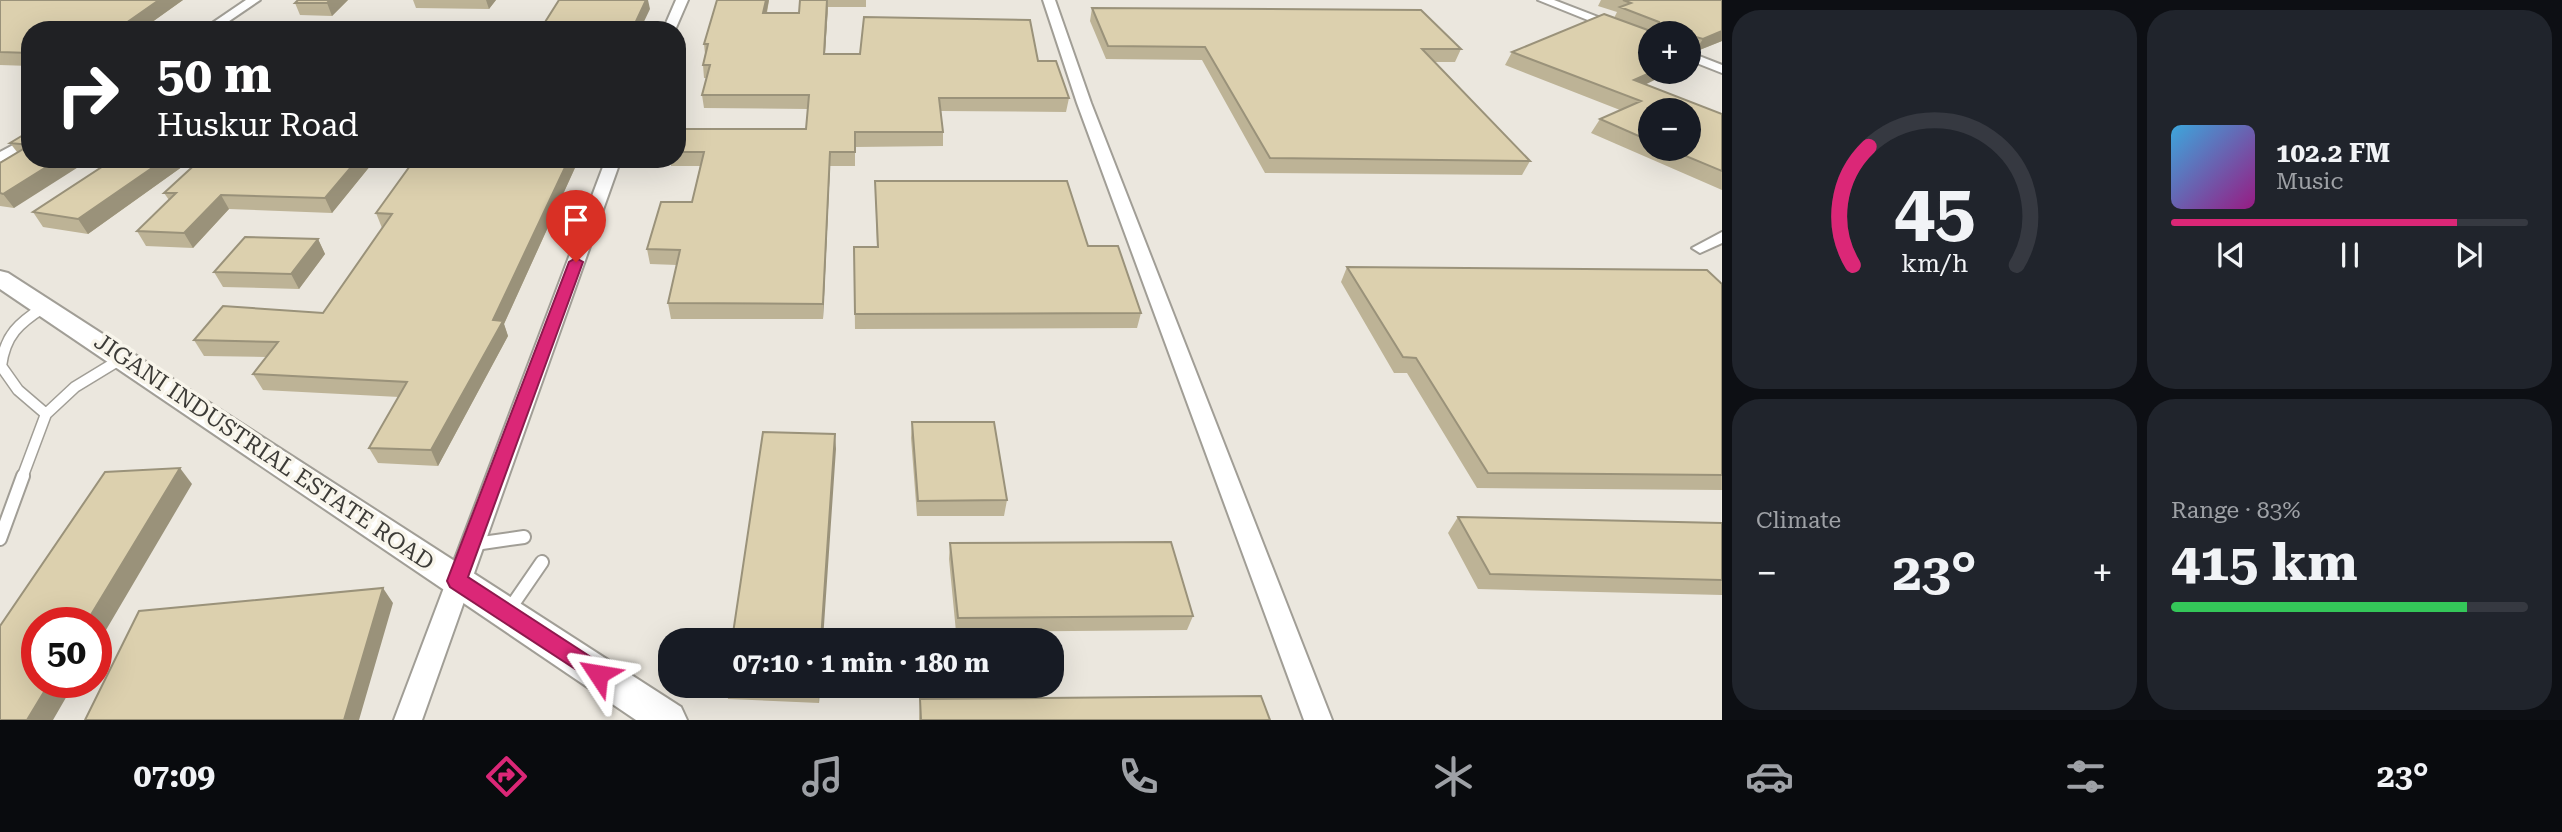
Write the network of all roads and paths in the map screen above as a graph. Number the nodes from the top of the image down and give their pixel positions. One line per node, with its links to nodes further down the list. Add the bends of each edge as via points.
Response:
1 (254, 0): 5 (street)
2 (682, 0): 6 (street)
3 (1049, 0): 27 (street)
4 (1544, 0): 7 (street)
5 (222, 21)
6 (673, 21)
7 (1638, 36)
8 (1701, 61): 9 (street)
9 (1722, 69)
10 (21, 145): 11 (street)
11 (0, 158)
12 (611, 168): 21 (street)
13 (1722, 237): 14 (street)
14 (1700, 248)
15 (0, 278): 16 (main road, JIGANI INDUSTRIAL ESTATE ROAD)
16 (44, 307): 17 (main road, JIGANI INDUSTRIAL ESTATE ROAD); 18 (lane, via 17,324 3,342 1,366 18,390)
17 (124, 358): 18 (lane, via 75,387); 23 (main road, JIGANI INDUSTRIAL ESTATE ROAD)
18 (46, 414): 20 (lane)
19 (524, 537): 21 (lane)
20 (0, 539)
21 (471, 544): 23 (street)
22 (542, 562): 24 (lane)
23 (457, 581): 24 (main road, JIGANI INDUSTRIAL ESTATE ROAD); 25 (street)
24 (506, 613): 26 (main road, JIGANI INDUSTRIAL ESTATE ROAD)
25 (408, 720)
26 (668, 720)
27 (1318, 720)

